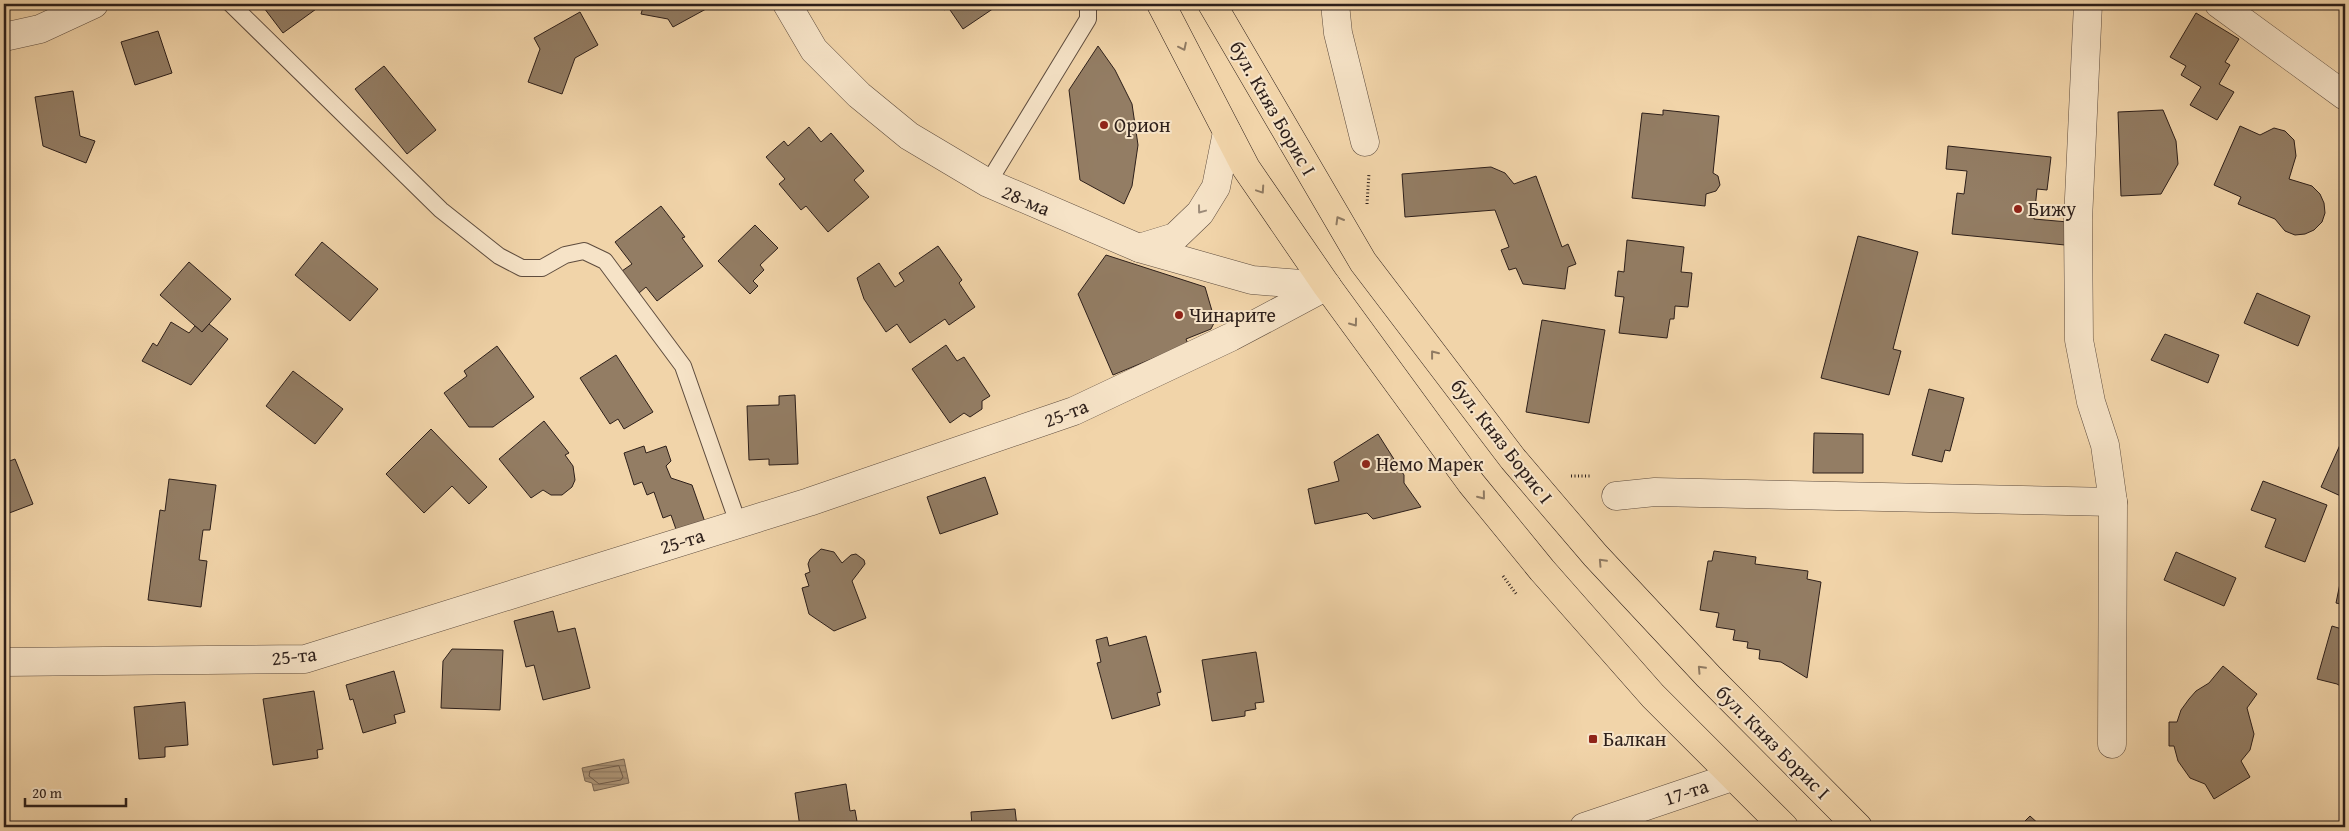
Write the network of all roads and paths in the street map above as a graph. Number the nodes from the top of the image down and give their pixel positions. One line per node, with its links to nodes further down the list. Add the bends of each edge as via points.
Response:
1 (94, 4): 10 (street, via 40,29)
2 (232, 4): 19 (lane, via 441,210 499,256 522,268 542,268 565,255 584,251 605,261 683,366)
3 (787, 4): 14 (street, 28-ма, via 814,50 859,95 909,136)
4 (1086, 4): 14 (lane, via 1088,19)
5 (1161, 4): 12 (highway, one-way to 12)
6 (1212, 4): 25 (highway, бул. Княз Борис I, one-way to 6, via 1708,676 1595,555 1513,459 1363,262)
7 (1335, 4): 13 (street, via 1338,33)
8 (2088, 4): 18 (street, via 2078,220 2079,340 2091,402 2105,445)
9 (2220, 4): 11 (street)
10 (4, 37)
11 (2345, 96)
12 (1227, 132): 15 (street, one-way to 15, via 1216,187 1200,213 1175,238); 16 (highway, one-way to 16, via 1246,168)
13 (1365, 142)
14 (988, 183): 15 (street, 28-ма)
15 (1139, 248): 16 (street, 28-ма, via 1252,280)
16 (1327, 286): 19 (street, 25-та, via 1074,411); 22 (highway, one-way to 22, via 1471,482 1542,570 1653,696)
17 (1616, 496): 18 (street, via 1655,492)
18 (2113, 502): 21 (street)
19 (738, 524): 20 (street, 25-та, via 305,659)
20 (4, 662)
21 (2112, 744)
22 (1732, 777): 23 (street, 17-та); 24 (highway)
23 (1584, 827)
24 (1784, 827)
25 (1858, 827)

